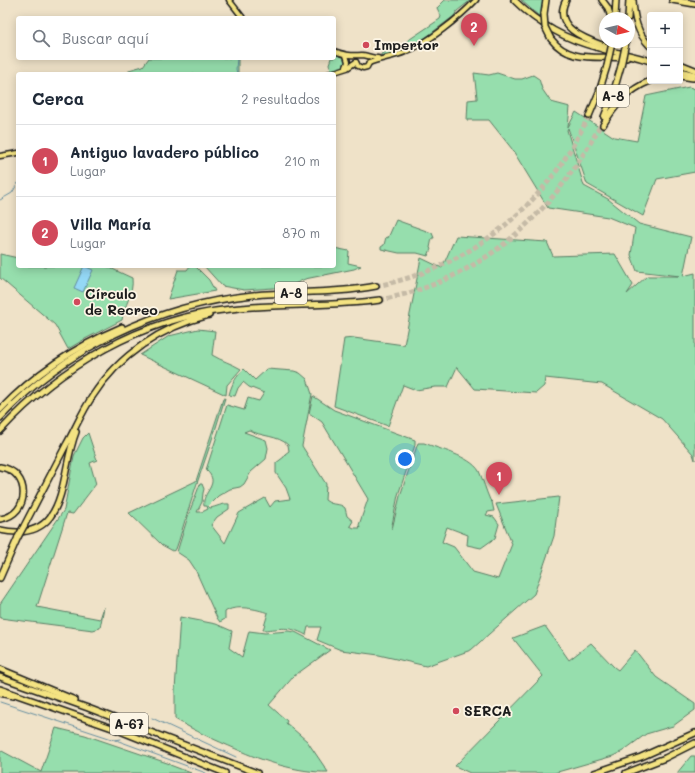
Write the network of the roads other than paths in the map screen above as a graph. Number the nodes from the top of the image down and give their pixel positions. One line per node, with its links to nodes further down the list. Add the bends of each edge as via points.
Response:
1 (229, 0): 16 (main road)
2 (476, 0): 27 (main road, via 452,22 421,44)
3 (514, 0): 28 (highway, via 539,22 567,38)
4 (518, 0): 18 (highway, via 555,29 580,41)
5 (546, 0): 30 (highway, bridge, via 545,27 551,39 566,52 580,57 617,57)
6 (566, 0): 17 (highway, via 563,12 569,28 579,36)
7 (602, 0): 13 (highway)
8 (616, 0): 14 (highway)
9 (629, 0): 15 (highway)
10 (633, 0): 19 (highway, via 634,17)
11 (672, 0): 12 (highway)
12 (695, 4)
13 (609, 12)
14 (615, 12)
15 (628, 12)
16 (241, 16)
17 (599, 41)
18 (599, 42)
19 (647, 43)
20 (609, 48): 42 (highway, A-8, bridge, via 607,66)
21 (621, 48): 29 (highway)
22 (625, 48): 41 (highway, A-8, bridge, via 602,124 620,101)
23 (336, 52): 24 (main road)
24 (346, 55): 25 (main road); 31 (main road); 34 (main road)
25 (359, 56): 26 (main road); 31 (main road)
26 (367, 57): 27 (main road); 32 (main road)
27 (380, 59): 32 (main road)
28 (647, 60)
29 (647, 60)
30 (647, 61)
31 (356, 62): 33 (main road); 34 (main road)
32 (369, 63): 33 (main road, via 365,68)
33 (359, 67): 34 (main road)
34 (346, 68): 38 (main road)
35 (683, 68): 37 (highway)
36 (683, 69): 40 (highway)
37 (695, 71)
38 (334, 72)
39 (683, 76): 40 (highway)
40 (695, 77)
41 (647, 82)
42 (590, 116)
43 (16, 153): 44 (main road)
44 (0, 156)
45 (376, 286): 48 (highway, A-8, via 336,291 252,295 178,307 104,335)
46 (380, 300): 47 (highway, A-8, via 334,305)
47 (275, 306): 50 (highway, via 196,318 140,346 113,371); 52 (highway, A-8, via 200,314 173,321 117,343 68,371 38,394)
48 (63, 361): 49 (highway, via 20,389); 51 (highway)
49 (0, 408)
50 (83, 416): 55 (highway, via 71,446 61,498 51,516 32,530 16,533); 56 (highway, bridge, via 18,537)
51 (0, 418)
52 (0, 431)
53 (0, 467): 54 (highway, via 17,475 23,491 18,509 12,515)
54 (0, 519)
55 (0, 530)
56 (0, 578)
57 (0, 669): 63 (highway)
58 (0, 677): 63 (highway, A-67)
59 (0, 689): 61 (highway, A-67)
60 (0, 693): 61 (highway)
61 (115, 729): 65 (highway, A-67)
62 (695, 733): 67 (highway)
63 (176, 742): 66 (highway, A-67)
64 (695, 743): 68 (highway)
65 (225, 773)
66 (257, 773)
67 (594, 773)
68 (626, 773)

